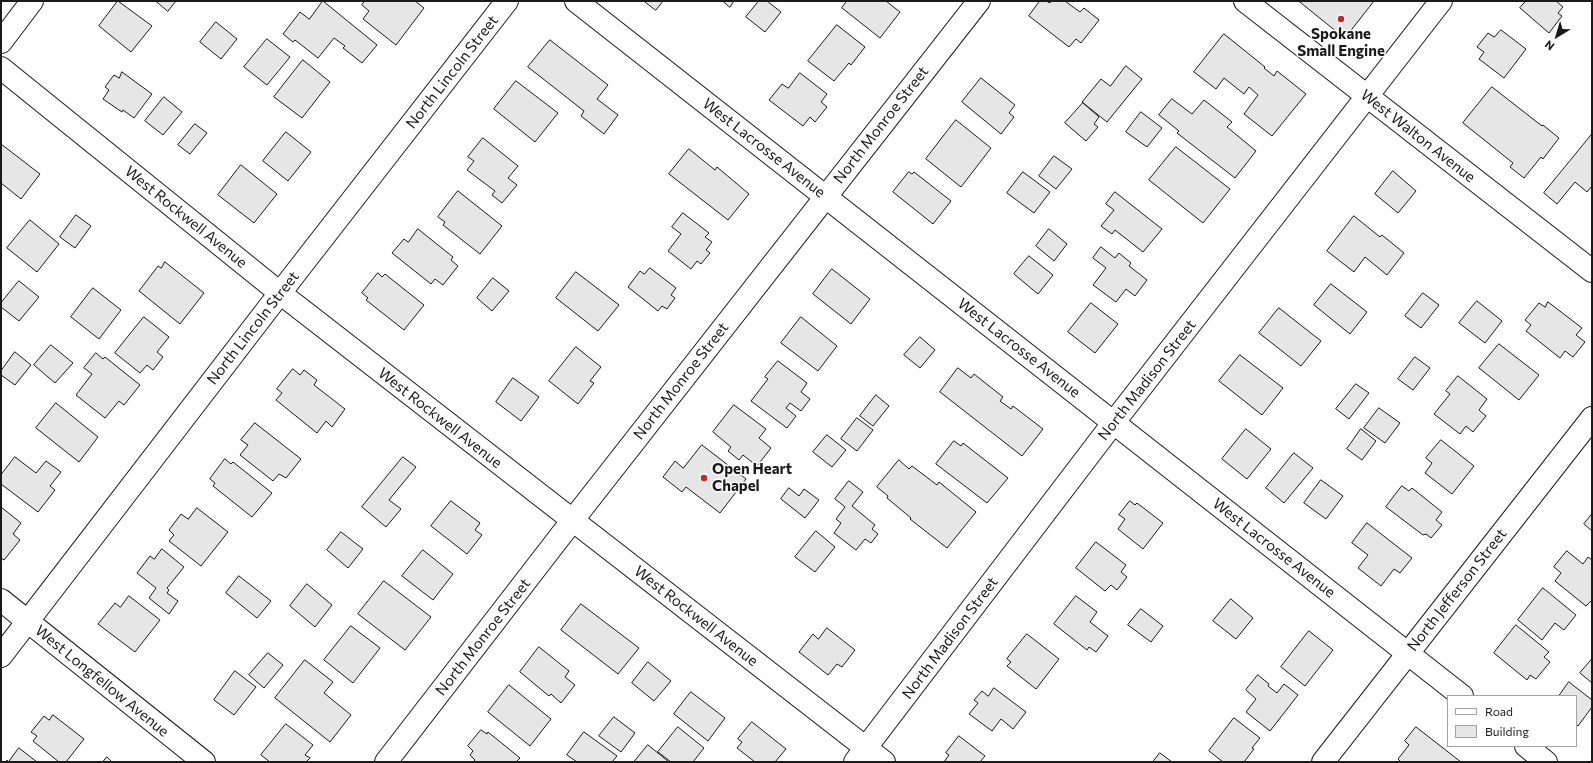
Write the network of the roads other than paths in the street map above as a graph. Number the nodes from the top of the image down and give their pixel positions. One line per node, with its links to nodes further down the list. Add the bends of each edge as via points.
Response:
1 (32, 1): 7 (street)
2 (507, 1): 12 (street, North Lincoln Street)
3 (576, 1): 10 (street, West Lacrosse Avenue)
4 (979, 1): 10 (street, North Monroe Street)
5 (1245, 1): 9 (street, West Walton Avenue)
6 (1441, 1): 9 (street, North Madison Street)
7 (1, 42)
8 (1, 68): 12 (street, West Rockwell Avenue)
9 (1367, 96): 11 (street, West Walton Avenue); 14 (street, North Madison Street)
10 (825, 196): 14 (street, West Lacrosse Avenue); 15 (street, North Monroe Street)
11 (1592, 271)
12 (280, 293): 15 (street, West Rockwell Avenue); 17 (street, North Lincoln Street)
13 (1592, 418): 18 (street, North Jefferson Street)
14 (1114, 422): 18 (street, West Lacrosse Avenue); 22 (street, North Madison Street)
15 (572, 521): 22 (street, West Rockwell Avenue); 24 (street, North Monroe Street)
16 (1, 600): 17 (street, West Longfellow Avenue)
17 (28, 622): 19 (street, North Lincoln Street); 23 (street, West Longfellow Avenue)
18 (1407, 653): 20 (street, West Lacrosse Avenue); 26 (street, North Jefferson Street)
19 (1, 656)
20 (1461, 695)
21 (1527, 747): 27 (street)
22 (861, 755): 25 (street, West Rockwell Avenue)
23 (204, 762)
24 (386, 762)
25 (884, 762)
26 (1323, 762)
27 (1546, 762)

